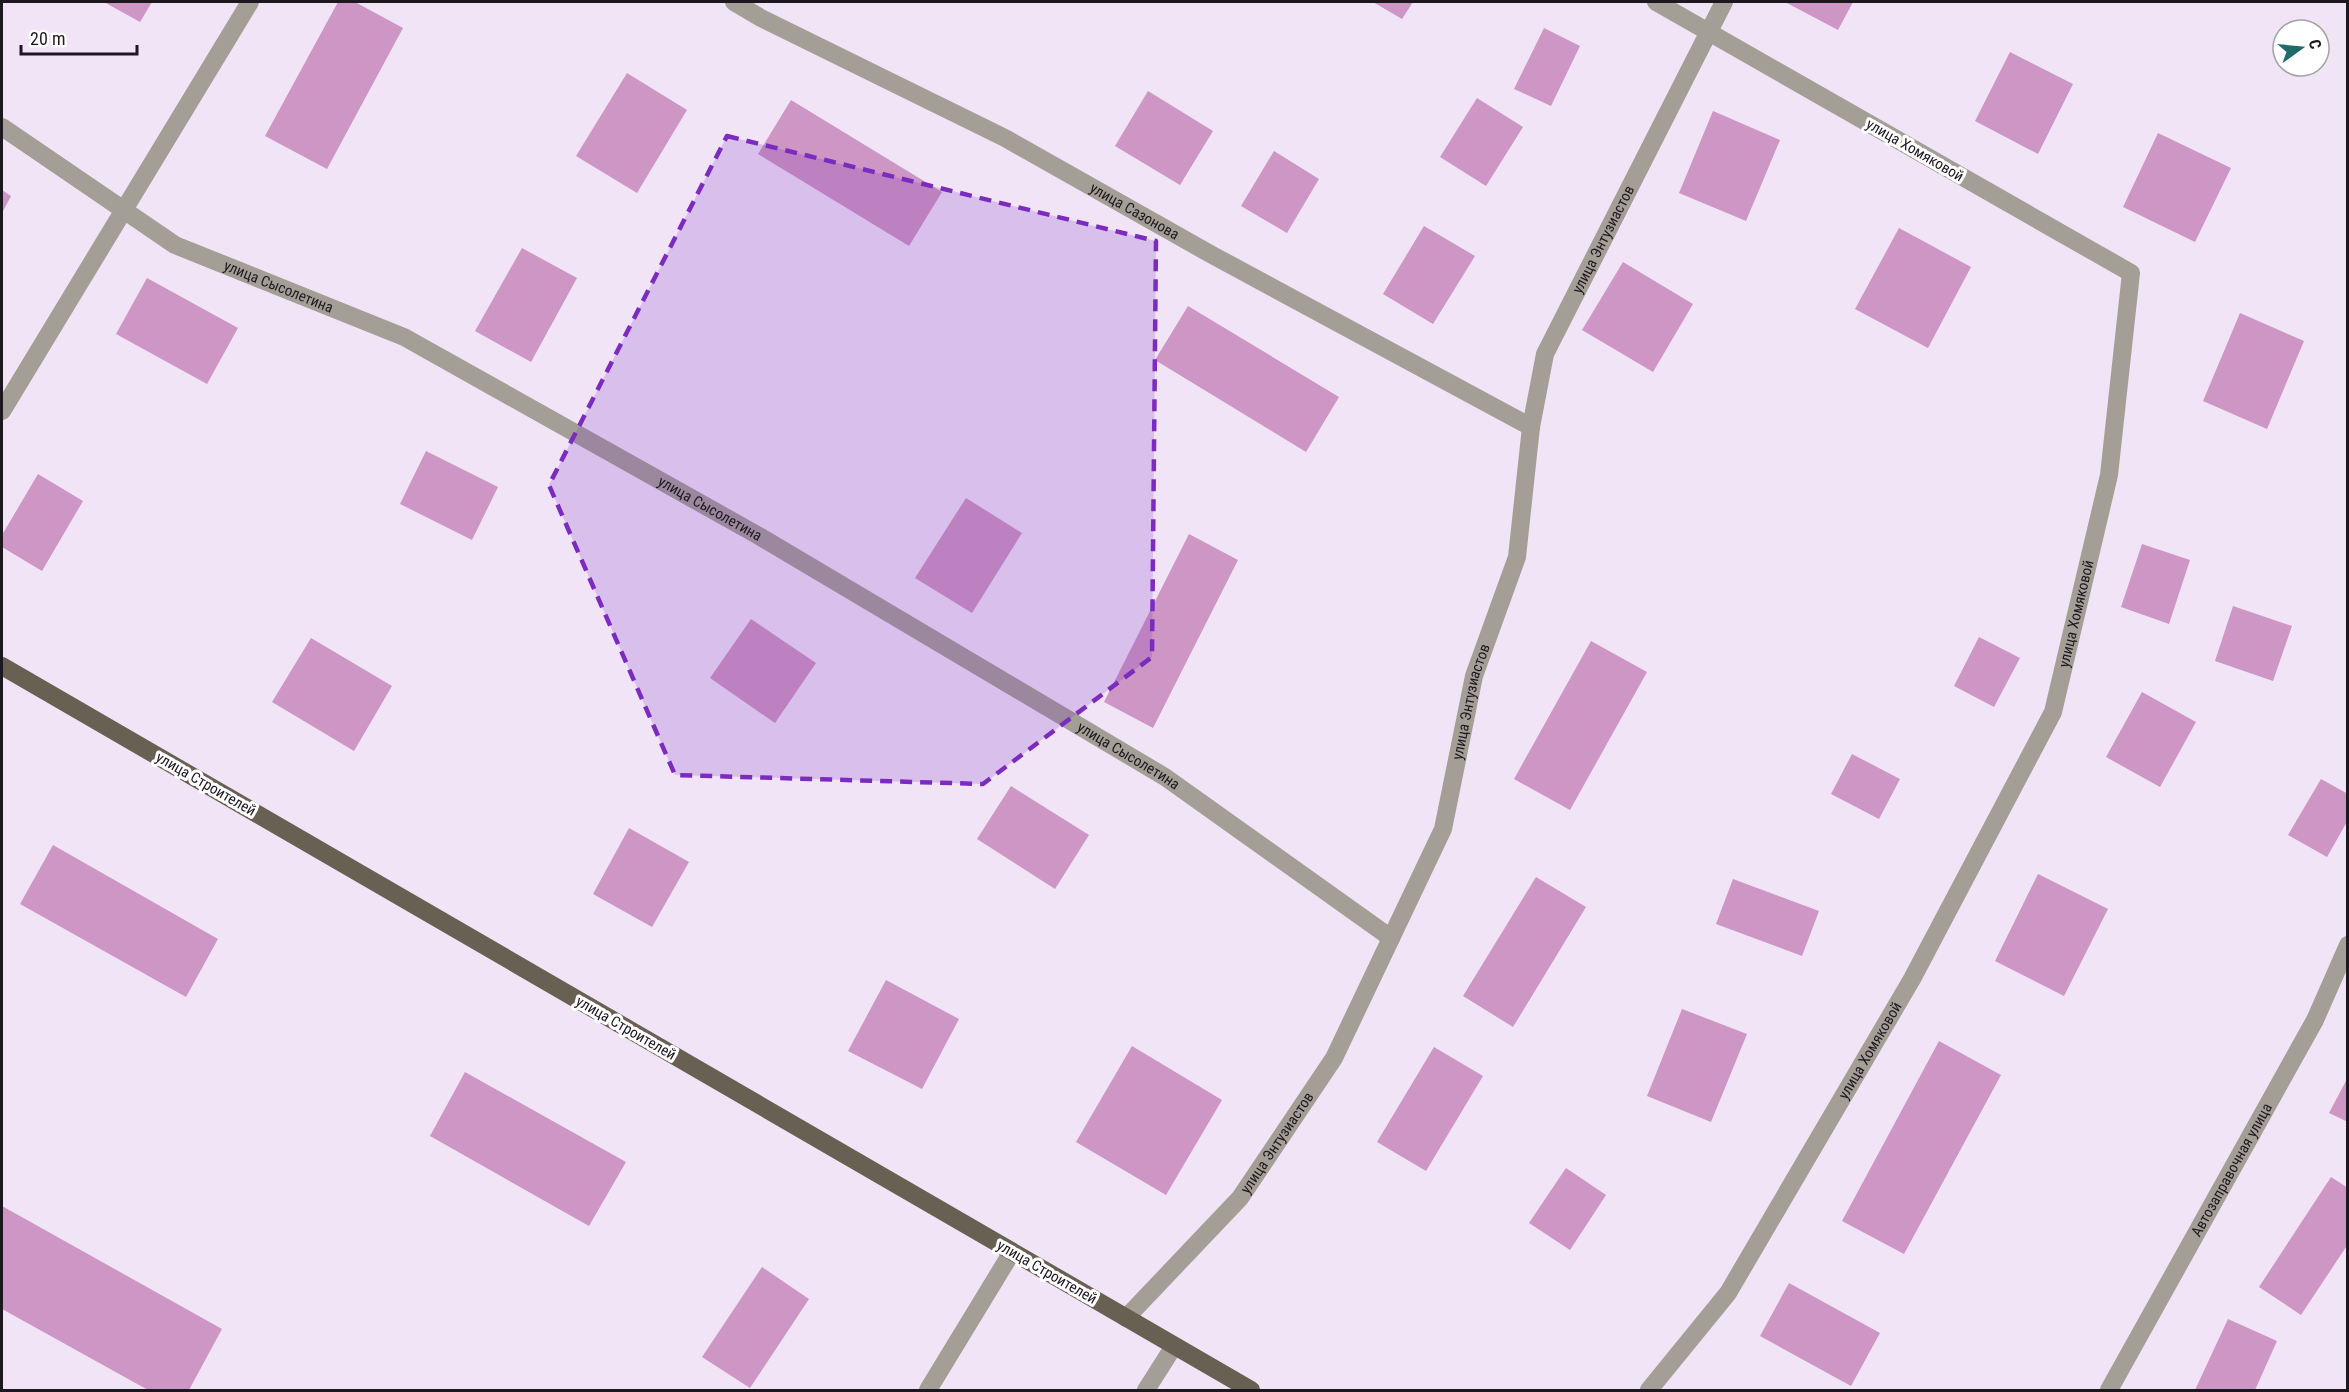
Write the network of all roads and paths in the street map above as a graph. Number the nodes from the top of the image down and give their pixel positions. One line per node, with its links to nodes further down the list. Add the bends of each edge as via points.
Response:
1 (250, 2): 7 (street)
2 (734, 2): 9 (street, улица Сазонова, via 1005,138)
3 (1656, 2): 5 (street, улица Хомяковой)
4 (1724, 2): 5 (street, улица Энтузиастов)
5 (1707, 32): 9 (street, улица Энтузиастов, via 1545,354); 19 (street, улица Хомяковой, via 2131,273 2109,475 2053,712 1912,979 1734,1283)
6 (2, 127): 7 (street, улица Сысолетина)
7 (125, 211): 8 (street); 11 (street, улица Сысолетина, via 175,245 404,337 759,536 1165,777)
8 (2, 411)
9 (1531, 428): 11 (street, улица Энтузиастов, via 1517,557 1474,676 1443,829)
10 (2, 666): 13 (main road, улица Строителей)
11 (1391, 938): 14 (street, улица Энтузиастов, via 1334,1058 1240,1198)
12 (2348, 945): 20 (street, Автозаправочная улица, via 2315,1020)
13 (1012, 1252): 14 (main road, улица Строителей); 16 (street)
14 (1126, 1318): 15 (main road, улица Строителей)
15 (1174, 1346): 17 (street); 18 (main road, улица Строителей)
16 (928, 1390)
17 (1146, 1390)
18 (1251, 1390)
19 (1649, 1390)
20 (2109, 1390)

